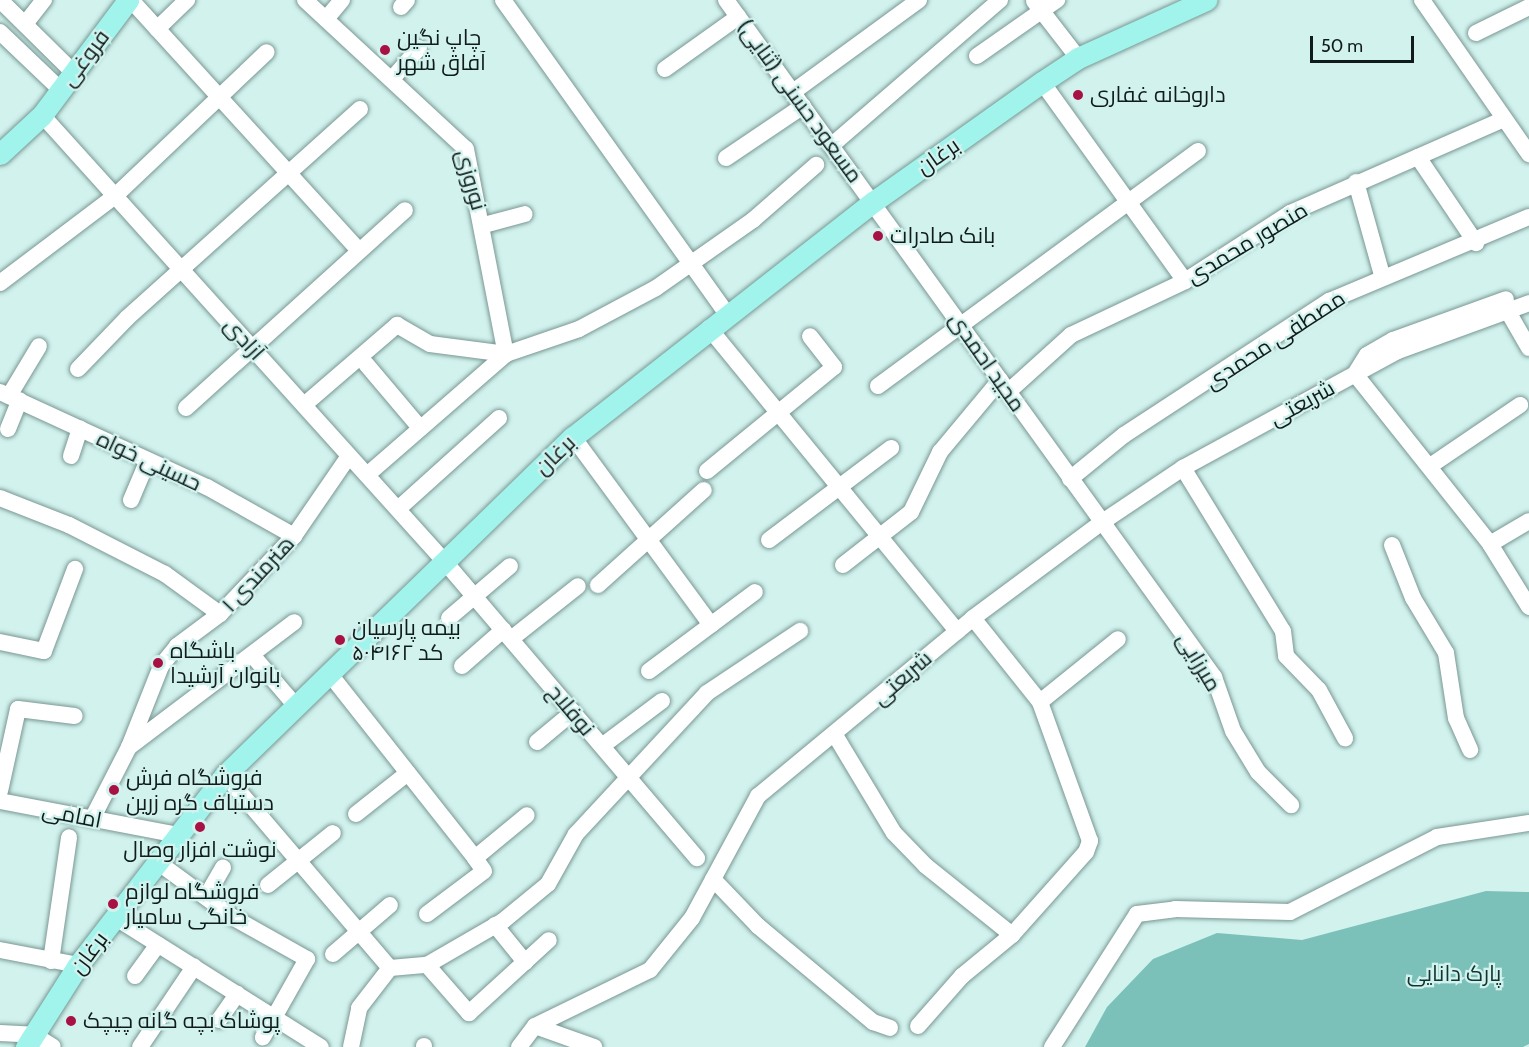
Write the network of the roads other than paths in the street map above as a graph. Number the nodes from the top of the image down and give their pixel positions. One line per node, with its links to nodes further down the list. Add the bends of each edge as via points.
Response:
1 (0, 0): 18 (street)
2 (44, 0): 18 (street)
3 (129, 0): 19 (street); 27 (main road, فروغی)
4 (187, 0): 19 (street)
5 (305, 0): 17 (street, نوروزی)
6 (342, 0): 17 (street)
7 (503, 0): 55 (street)
8 (919, 0): 31 (street)
9 (1000, 0): 37 (street)
10 (1057, 0): 14 (street)
11 (1206, 0): 25 (main road, برغان)
12 (1422, 0): 36 (street)
13 (728, 1): 16 (street, مسعود حسنی (ثنایی))
14 (1037, 4): 24 (street); 25 (street)
15 (1529, 7): 21 (street)
16 (738, 17): 26 (street); 31 (street, مسعود حسنی (ثنایی))
17 (326, 19): 28 (street, نوروزی)
18 (25, 24): 27 (street)
19 (157, 29): 32 (street)
20 (0, 32): 30 (street)
21 (1476, 33)
22 (419, 48): 28 (street)
23 (267, 52): 32 (street)
24 (977, 56)
25 (1078, 58): 29 (main road, برغان)
26 (665, 69)
27 (74, 72): 30 (main road, فروغی)
28 (392, 79): 52 (street, نوروزی, via 459,138 471,163)
29 (1042, 82): 47 (main road, برغان); 48 (street)
30 (61, 90): 35 (main road, فروغی)
31 (793, 92): 33 (street, مسعود حسنی (ثنایی))
32 (219, 97): 44 (street); 46 (street)
33 (803, 106): 37 (street, مسعود حسنی (ثنایی)); 42 (street)
34 (360, 109): 44 (street)
35 (42, 115): 39 (main road); 46 (street, آزادی)
36 (1502, 120): 40 (street); 41 (street, منصور محمدی)
37 (832, 145): 47 (street, مسعود حسنی (ثنایی))
38 (1198, 151): 48 (street)
39 (0, 154)
40 (1529, 154)
41 (1418, 157): 45 (street, منصور محمدی); 53 (street)
42 (726, 158)
43 (816, 165): 55 (street)
44 (288, 173): 54 (street); 56 (street)
45 (1356, 182): 57 (street); 58 (street, منصور محمدی, via 1290,213)
46 (115, 196): 56 (street, آزادی); 59 (street)
47 (873, 202): 63 (main road, برغان); 64 (street, مجید احمدی)
48 (1128, 202): 58 (street); 64 (street)
49 (405, 210): 54 (street)
50 (525, 214): 52 (street)
51 (1529, 217): 53 (street, مصطفی محمدی)
52 (484, 225): 70 (street, نوروزی)
53 (1476, 243): 57 (street, مصطفی محمدی)
54 (359, 251): 68 (street)
55 (688, 266): 63 (street); 70 (street, via 618,311)
56 (180, 269): 68 (street, آزادی); 72 (street)
57 (1382, 275): 94 (street, مصطفی محمدی, via 1329,301 1124,435)
58 (1185, 281): 75 (street, منصور محمدی, via 1071,335)
59 (0, 283)
60 (1529, 291): 73 (street, شریعتی, via 1393,340 1367,356)
61 (1529, 303): 62 (street, شریعتی)
62 (1507, 310): 69 (street); 73 (street, شریعتی, via 1398,351)
63 (727, 314): 65 (main road, برغان)
64 (961, 325): 74 (street); 75 (street, مجید احمدی)
65 (709, 328): 80 (street); 85 (main road, برغان)
66 (810, 336): 80 (street, via 834,366)
67 (39, 346): 76 (street)
68 (250, 346): 77 (street, آزادی); 79 (street)
69 (1529, 348)
70 (506, 354): 77 (street, via 430,344 397,325); 82 (street)
71 (366, 364): 82 (street)
72 (78, 369)
73 (1354, 374): 90 (street); 91 (street, شریعتی)
74 (878, 386)
75 (1004, 386): 94 (street, مجید احمدی); 103 (street, منصور محمدی, via 940,452 911,512)
76 (10, 396): 83 (street); 84 (street, حسینی خواه)
77 (304, 405): 88 (street, آزادی)
78 (1520, 405): 90 (street)
79 (186, 408)
80 (777, 411): 92 (street); 95 (street)
81 (499, 418): 99 (street)
82 (420, 428): 93 (street)
83 (8, 429)
84 (80, 429): 87 (street); 89 (street, حسینی خواه)
85 (573, 437): 104 (street); 108 (main road, برغان)
86 (891, 448): 95 (street)
87 (71, 456)
88 (349, 456): 93 (street, آزادی); 102 (street, هنرمندی ۱)
89 (148, 460): 98 (street); 102 (street, حسینی خواه)
90 (1430, 466): 106 (street)
91 (1183, 468): 101 (street, شریعتی); 137 (street, via 1283,631 1286,656 1318,690)
92 (707, 471)
93 (367, 475): 99 (street, آزادی)
94 (1070, 479): 101 (street, مجید احمدی)
95 (839, 487): 103 (street); 105 (street)
96 (704, 490): 104 (street)
97 (0, 498): 117 (street, via 69,525 165,574)
98 (132, 500)
99 (398, 509): 108 (street, آزادی)
100 (1529, 521): 106 (street)
101 (1101, 523): 119 (street, شریعتی); 147 (street, میرزایی, via 1214,677 1233,731 1258,772)
102 (294, 536): 117 (street, هنرمندی ۱)
103 (880, 537): 109 (street, منصور محمدی); 123 (street)
104 (648, 540): 112 (street); 121 (street)
105 (769, 540)
106 (1490, 544): 116 (street)
107 (1392, 545): 141 (street, via 1413,598 1446,653 1456,718)
108 (445, 562): 115 (street, نوفلاح); 130 (main road, برغان)
109 (843, 565)
110 (510, 566): 115 (street)
111 (75, 569): 126 (street, via 44,651)
112 (598, 585)
113 (578, 586): 124 (street)
114 (755, 592): 121 (street)
115 (474, 596): 118 (street); 124 (street, نوفلاح)
116 (1529, 607)
117 (220, 614): 140 (street, هنرمندی ۱, via 177,646 161,666)
118 (449, 618)
119 (973, 618): 123 (street, شریعتی); 132 (street)
120 (294, 622): 127 (street)
121 (711, 625): 129 (street)
122 (800, 631): 144 (street, via 707,693)
123 (957, 631): 136 (street, شریعتی)
124 (507, 634): 128 (street); 134 (street, نوفلاح)
125 (1118, 639): 132 (street)
126 (0, 642)
127 (253, 656): 133 (street); 140 (street)
128 (462, 666)
129 (649, 671)
130 (329, 672): 133 (main road, برغان); 142 (street)
131 (662, 700): 139 (street)
132 (1040, 702): 168 (street, via 1090,841 1086,852)
133 (295, 705): 143 (main road, برغان)
134 (573, 712): 138 (street); 139 (street, نوفلاح)
135 (75, 716): 145 (street, via 18,709)
136 (835, 735): 160 (street, شریعتی, via 758,796); 168 (street, via 894,833 926,866)
137 (1345, 738)
138 (537, 742)
139 (602, 746): 144 (street, نوفلاح)
140 (129, 747): 150 (street, هنرمندی ۱)
141 (1470, 750)
142 (408, 773): 148 (street); 155 (street)
143 (225, 775): 153 (main road, برغان); 157 (street)
144 (631, 780): 156 (street, نوفلاح); 166 (street, via 576,834 548,884)
145 (0, 791)
146 (0, 801): 150 (street, امامی)
147 (1291, 805)
148 (356, 814)
149 (526, 815): 155 (street)
150 (92, 819): 153 (street, امامی)
151 (1529, 823): 195 (street, via 1437,837 1290,912 1175,909 1137,914)
152 (333, 833): 157 (street)
153 (179, 835): 158 (main road, برغان)
154 (69, 837): 173 (street)
155 (475, 858): 164 (street, via 484,871)
156 (697, 858)
157 (298, 860): 161 (street); 167 (street)
158 (159, 863): 162 (street); 165 (main road, برغان)
159 (223, 868): 162 (street)
160 (713, 879): 183 (street, شریعتی, via 692,918 650,970); 185 (street, via 758,926 873,1022)
161 (268, 885)
162 (206, 897): 181 (street, via 307,959)
163 (390, 905): 167 (street)
164 (427, 914)
165 (116, 918): 170 (street); 175 (main road, برغان)
166 (495, 925): 174 (street); 176 (street)
167 (359, 932): 172 (street); 178 (street)
168 (1012, 935): 184 (street, via 962,976)
169 (549, 940): 174 (street)
170 (158, 944): 177 (street); 179 (street)
171 (0, 950): 173 (street)
172 (333, 954)
173 (51, 961): 175 (street)
174 (525, 962): 176 (street, via 469,1013)
175 (78, 965): 188 (main road, برغان)
176 (427, 965): 178 (street)
177 (194, 967): 180 (street); 191 (street)
178 (390, 968): 192 (street, via 359,1008)
179 (135, 976)
180 (237, 994): 181 (street); 182 (street)
181 (274, 1018): 187 (street); 189 (street)
182 (219, 1020)
183 (536, 1026): 193 (street, شریعتی); 194 (street)
184 (918, 1026)
185 (890, 1028)
186 (0, 1034): 188 (street)
187 (263, 1036)
188 (30, 1041): 190 (street)
189 (313, 1045)
190 (52, 1047)
191 (140, 1047)
192 (351, 1047)
193 (519, 1047)
194 (594, 1047)
195 (1052, 1047)

